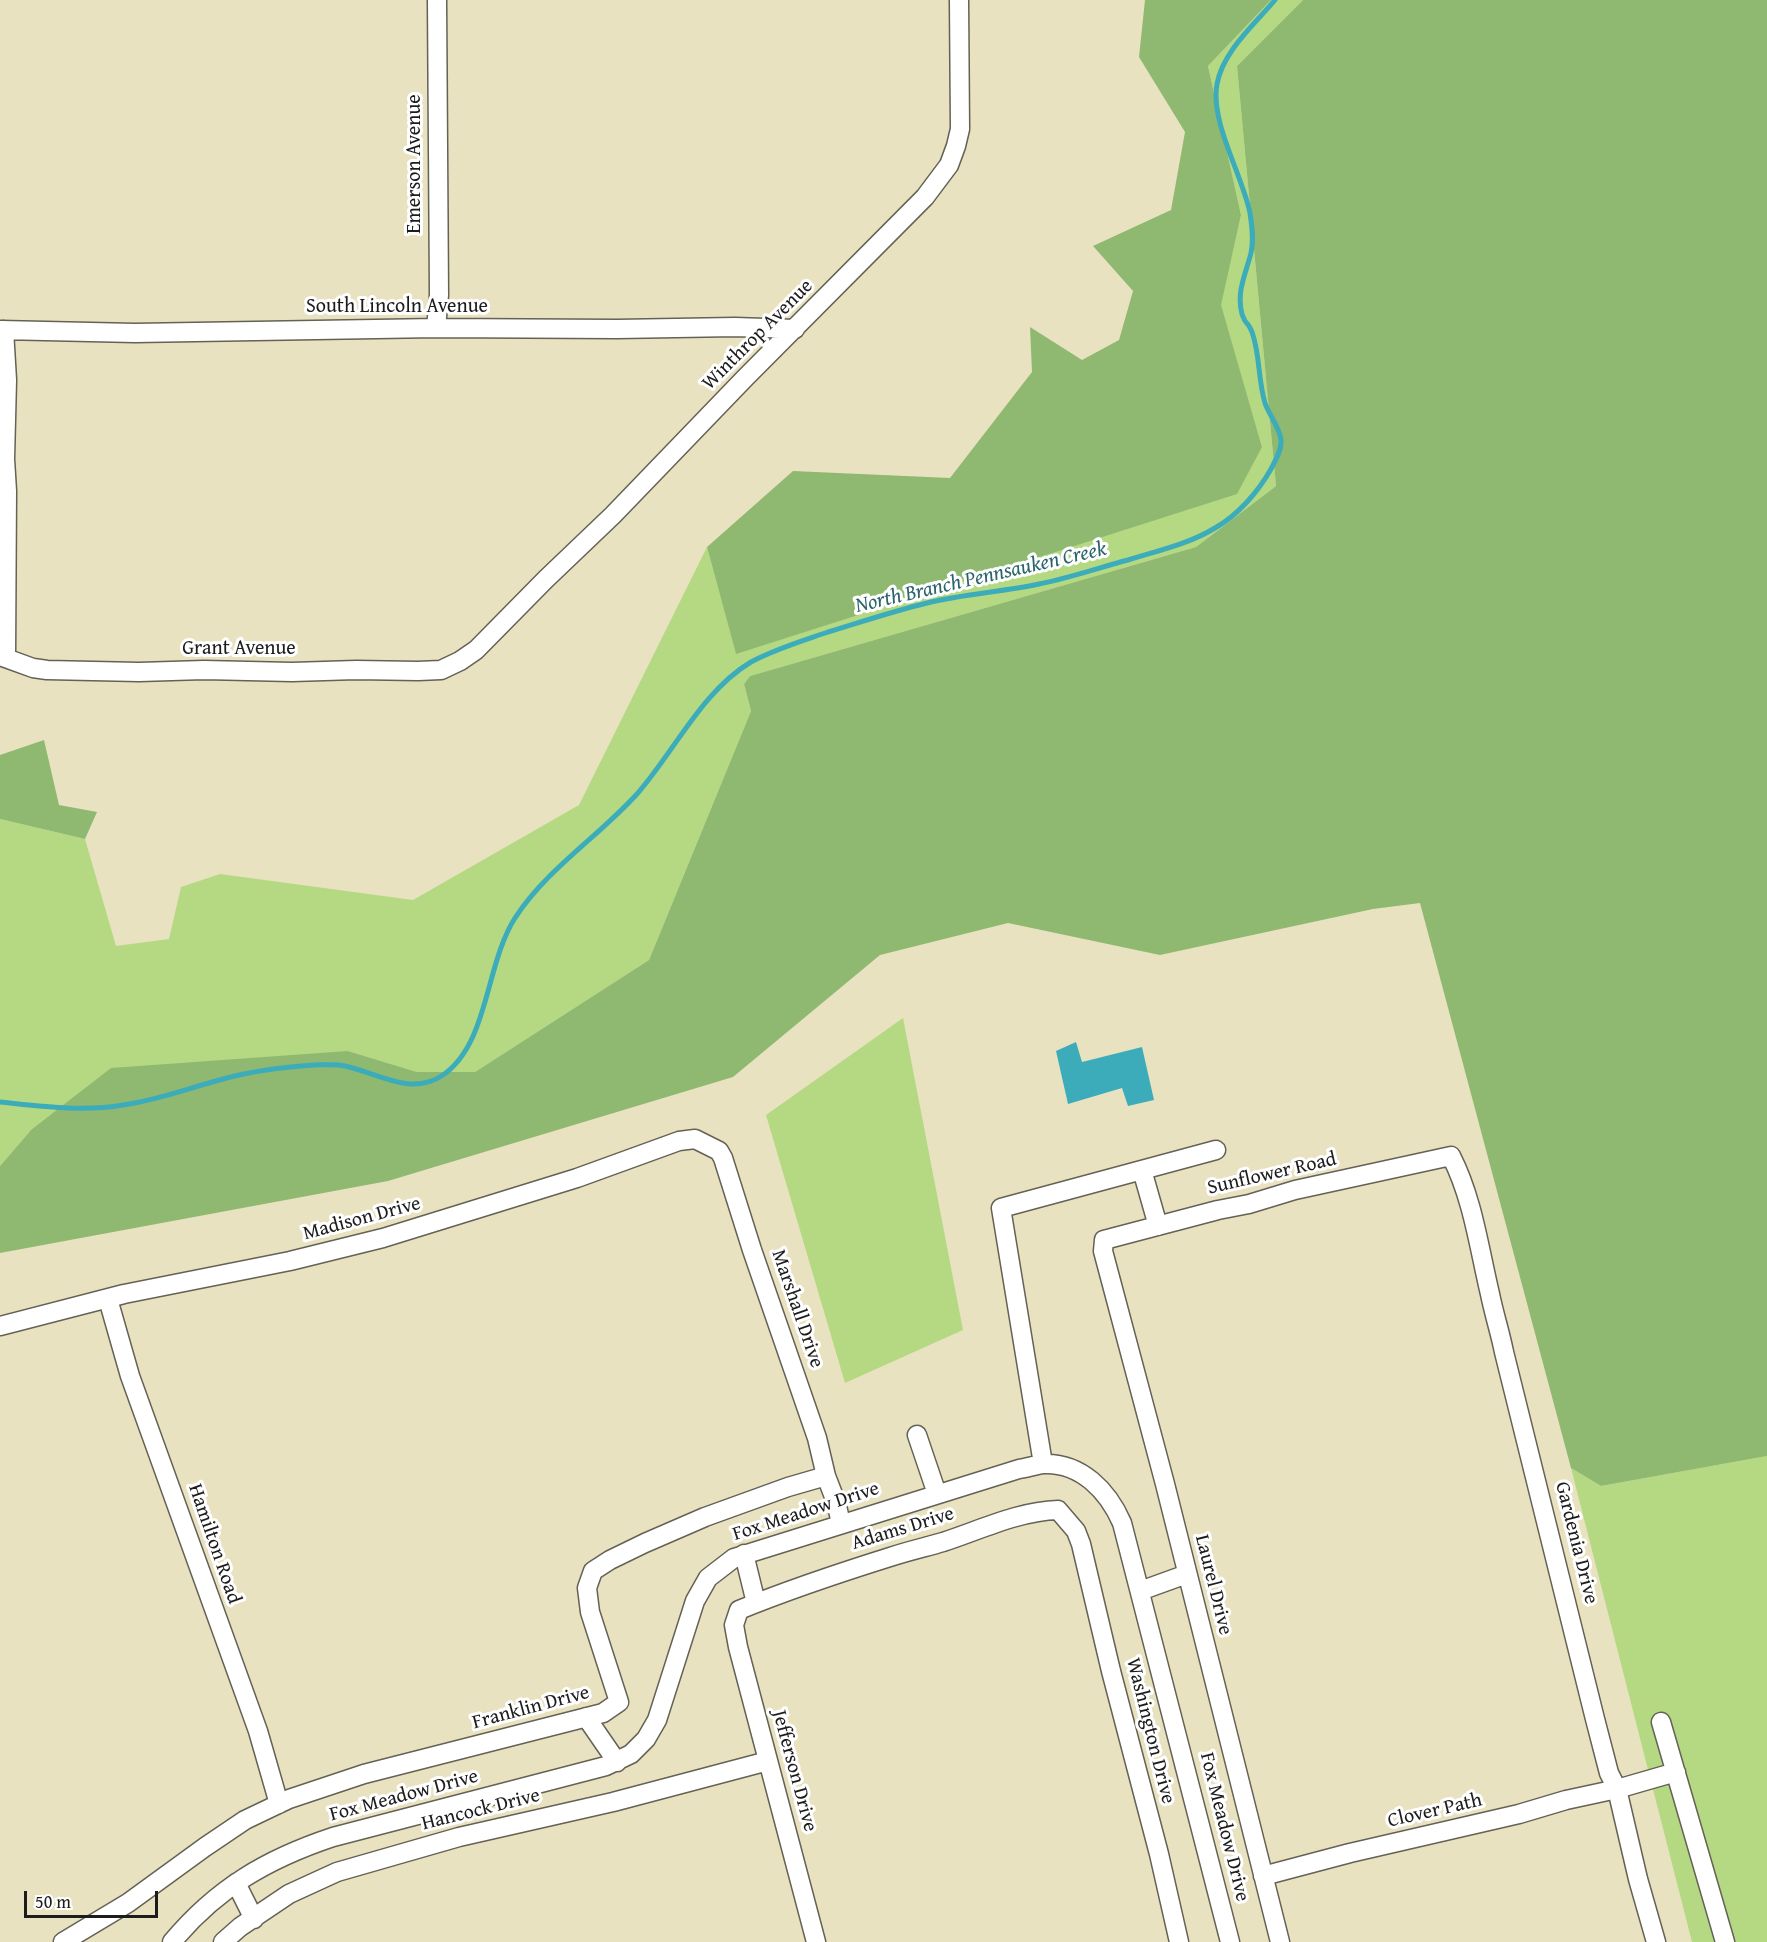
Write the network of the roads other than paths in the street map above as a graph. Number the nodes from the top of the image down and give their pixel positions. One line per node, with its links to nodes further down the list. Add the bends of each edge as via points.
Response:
1 (437, 0): 3 (street, Emerson Avenue)
2 (959, 0): 4 (street, Winthrop Avenue, via 960,129 949,165 918,205)
3 (436, 328): 4 (street, South Lincoln Avenue); 5 (street, South Lincoln Avenue, via 135,333)
4 (795, 329): 6 (street, Winthrop Avenue)
5 (2, 330): 7 (street, via 7,380)
6 (476, 650): 7 (street, Grant Avenue, via 441,670 418,672 47,670)
7 (3, 657)
8 (1216, 1150): 11 (street)
9 (1451, 1156): 12 (street, Sunflower Road, via 1295,1190); 32 (street, Gardenia Drive, via 1468,1200 1581,1664)
10 (723, 1158): 14 (street, Madison Drive, via 719,1151 695,1139 679,1142 383,1238); 18 (street, Marshall Drive, via 817,1438)
11 (1142, 1170): 12 (street); 17 (street, via 1001,1208)
12 (1158, 1226): 13 (street, Sunflower Road)
13 (1104, 1240): 23 (street, Laurel Drive, via 1103,1251)
14 (108, 1299): 15 (street, Madison Drive); 33 (street, Hamilton Road, via 130,1376 258,1731)
15 (0, 1326)
16 (917, 1435): 19 (street)
17 (1043, 1464): 19 (street, Fox Meadow Drive); 24 (street, Fox Meadow Drive, via 1069,1468 1087,1477 1111,1502 1122,1523)
18 (826, 1476): 20 (street); 27 (street, Franklin Drive, via 727,1508 628,1551 593,1571 587,1588 590,1612 619,1702 603,1713)
19 (937, 1494): 20 (street, Fox Meadow Drive)
20 (841, 1524): 22 (street, Fox Meadow Drive)
21 (1076, 1531): 25 (street, Adams Drive, via 1058,1510 1045,1510 842,1572); 41 (street, Washington Drive)
22 (744, 1554): 25 (street); 30 (street, Fox Meadow Drive, via 708,1578 691,1612 652,1729 639,1747)
23 (1187, 1574): 24 (street); 34 (street, Laurel Drive)
24 (1140, 1591): 42 (street, Fox Meadow Drive)
25 (756, 1603): 26 (street, Adams Drive)
26 (739, 1610): 29 (street, Jefferson Drive, via 734,1625 738,1647)
27 (586, 1717): 30 (street); 33 (street, Franklin Drive, via 338,1781)
28 (1661, 1722): 31 (street)
29 (768, 1761): 36 (street, Hancock Drive, via 459,1837 337,1872 290,1894); 40 (street, Jefferson Drive)
30 (617, 1762): 35 (street, Fox Meadow Drive, via 333,1837 290,1852)
31 (1676, 1772): 32 (street, Clover Path); 45 (street)
32 (1617, 1790): 34 (street, Clover Path); 44 (street, Gardenia Drive)
33 (279, 1804): 37 (street, Franklin Drive, via 244,1820 128,1903)
34 (1263, 1876): 43 (street, Laurel Drive)
35 (236, 1883): 36 (street); 38 (street, Fox Meadow Drive, via 197,1914)
36 (254, 1919): 39 (street, Hancock Drive)
37 (63, 1942)
38 (172, 1942)
39 (223, 1942)
40 (816, 1942)
41 (1179, 1942)
42 (1230, 1942)
43 (1280, 1942)
44 (1656, 1942)
45 (1725, 1942)

